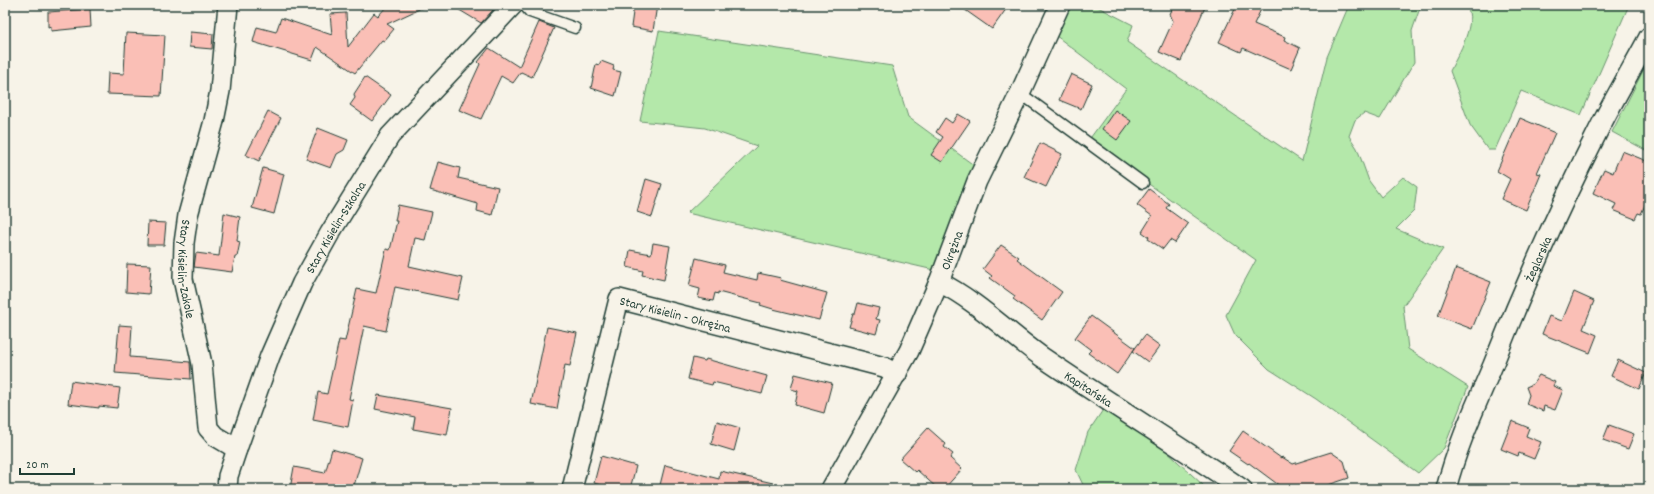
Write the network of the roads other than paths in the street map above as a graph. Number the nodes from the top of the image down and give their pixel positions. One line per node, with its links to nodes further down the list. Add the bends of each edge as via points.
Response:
1 (228, 5): 11 (street, Stary Kisielin-Zakole, via 220,91 188,215 183,279 202,364 208,428 215,436)
2 (513, 5): 11 (street, Stary Kisielin-Szkolna, via 390,136 302,283 270,356)
3 (524, 5): 5 (lane, via 530,12)
4 (1060, 5): 7 (street, Okrężna)
5 (575, 28)
6 (1649, 37): 16 (street, Żeglarska, via 1597,132 1546,240 1462,440)
7 (1020, 93): 8 (lane); 9 (street, Okrężna, via 977,181)
8 (1143, 183)
9 (939, 282): 10 (street, Okrężna); 15 (street, Kapitańska, via 959,292 1040,355 1103,399)
10 (897, 374): 13 (street, Stary Kisielin - Okrężna, via 884,367 619,299); 14 (street, Okrężna)
11 (237, 449): 12 (street, Stary Kisielin-Szkolna, via 228,476)
12 (227, 489)
13 (572, 489)
14 (831, 489)
15 (1242, 489)
16 (1446, 489)

